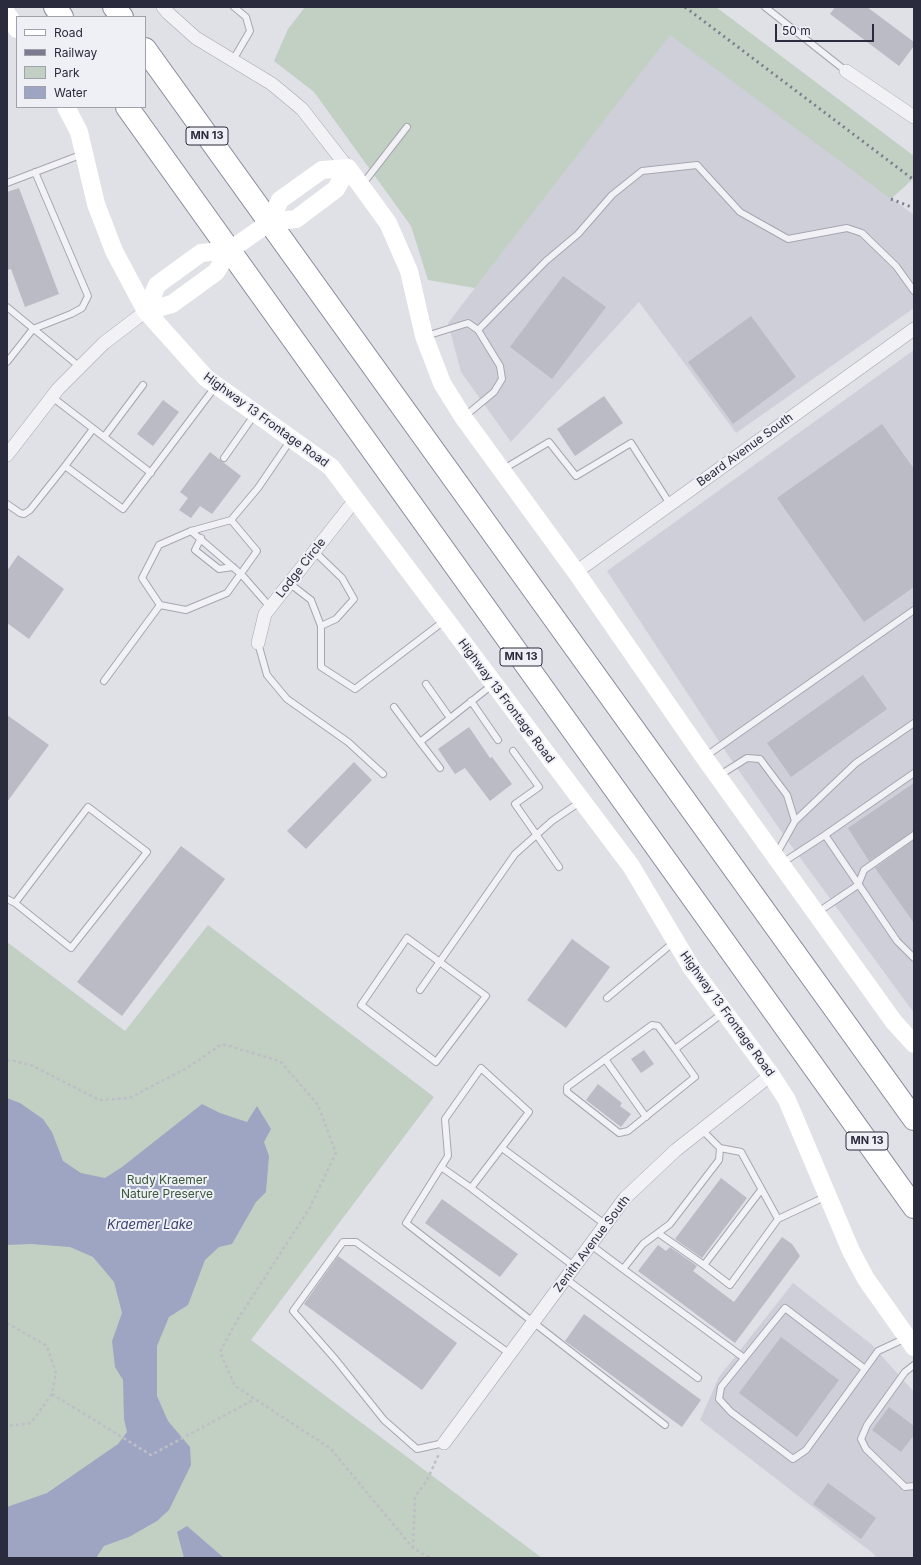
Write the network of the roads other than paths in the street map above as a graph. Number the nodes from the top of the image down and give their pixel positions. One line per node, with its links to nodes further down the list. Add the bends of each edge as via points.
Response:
1 (55, 7): 7 (highway)
2 (114, 7): 8 (highway)
3 (164, 7): 11 (street, via 196,38)
4 (234, 7): 11 (lane, via 246,17 250,31)
5 (765, 7): 12 (lane)
6 (7, 14): 9 (street)
7 (61, 16)
8 (121, 16)
9 (16, 28)
10 (146, 50): 22 (highway, MN 13)
11 (232, 61): 18 (street, via 272,84 302,109)
12 (846, 71): 15 (street)
13 (67, 108): 17 (street, Highway 13 Frontage Road, via 79,132)
14 (128, 108): 23 (highway, MN 13)
15 (914, 117)
16 (406, 127): 21 (lane)
17 (85, 153): 19 (lane); 26 (street, Highway 13 Frontage Road, via 96,204 114,251)
18 (348, 168): 21 (street); 22 (street, via 336,189 296,219); 22 (street, via 322,170 280,200)
19 (35, 172): 20 (lane); 27 (lane, via 88,296 82,308)
20 (7, 183)
21 (361, 186): 30 (street, via 388,223 400,251 410,278)
22 (270, 222): 23 (street); 100 (highway, MN 13)
23 (230, 250): 26 (street, via 216,272 172,304); 26 (street, via 201,252 157,285); 108 (highway, MN 13)
24 (914, 291): 29 (lane, via 896,266 862,233 847,228 788,239 740,212 697,165 642,171 612,195 578,234 537,270)
25 (7, 307): 27 (lane)
26 (146, 311): 32 (street, via 104,343); 34 (street, Highway 13 Frontage Road, via 206,378)
27 (33, 329): 31 (lane); 32 (lane)
28 (914, 329): 48 (street, Beard Avenue South)
29 (478, 330): 30 (lane, via 468,323); 37 (lane, via 500,366 502,379 494,392)
30 (424, 336): 37 (street, via 442,383)
31 (7, 362)
32 (80, 367): 35 (street)
33 (143, 385): 39 (lane)
34 (216, 385): 36 (street, Highway 13 Frontage Road); 45 (lane)
35 (52, 396): 38 (lane); 41 (street)
36 (256, 413): 40 (street, Highway 13 Frontage Road); 42 (lane)
37 (463, 417): 44 (street)
38 (93, 429): 39 (lane); 43 (lane)
39 (104, 437): 45 (lane)
40 (292, 439): 46 (street, Highway 13 Frontage Road, via 331,467); 49 (lane, via 258,488)
41 (7, 455)
42 (224, 458)
43 (65, 466): 45 (lane, via 123,509); 47 (lane, via 24,514)
44 (501, 471): 48 (lane, via 549,442 576,476 631,443); 54 (street)
45 (150, 473)
46 (355, 500): 52 (street, Lodge Circle); 60 (street, Highway 13 Frontage Road)
47 (7, 504)
48 (670, 504): 54 (street, Beard Avenue South)
49 (231, 520): 50 (lane); 55 (lane, via 257,551)
50 (191, 531): 51 (lane); 57 (lane, via 159,545 142,578)
51 (201, 538): 53 (lane); 53 (lane, via 194,550 219,569)
52 (314, 551): 56 (street, Lodge Circle); 61 (lane, via 342,578 354,599 336,619)
53 (233, 567): 55 (lane)
54 (576, 572): 73 (street)
55 (242, 575): 57 (lane, via 227,593 186,610); 58 (lane)
56 (289, 583): 58 (street, Lodge Circle); 61 (lane, via 311,600)
57 (160, 605): 63 (lane)
58 (270, 606): 62 (street, Lodge Circle, via 265,614)
59 (914, 610): 73 (lane)
60 (446, 620): 61 (lane, via 355,689 321,667); 65 (street, Highway 13 Frontage Road)
61 (320, 626)
62 (258, 643): 76 (lane, via 267,675 287,699 348,742)
63 (104, 681)
64 (426, 684): 68 (lane)
65 (493, 684): 66 (lane); 78 (street, Highway 13 Frontage Road)
66 (471, 702): 68 (lane); 70 (lane)
67 (394, 707): 71 (lane)
68 (450, 718): 71 (lane)
69 (914, 723): 79 (lane, via 856,763)
70 (498, 740)
71 (420, 742): 74 (lane)
72 (513, 751): 80 (lane, via 539,787 515,804)
73 (704, 757): 77 (street)
74 (440, 768)
75 (914, 773): 82 (lane)
76 (383, 774)
77 (718, 776): 79 (lane, via 747,758 760,759 787,795); 83 (street)
78 (581, 801): 80 (lane); 89 (street, Highway 13 Frontage Road, via 631,866)
79 (795, 821): 83 (lane)
80 (537, 835): 84 (lane); 91 (lane, via 514,854)
81 (914, 835): 85 (lane, via 864,870)
82 (825, 836): 83 (lane); 85 (lane)
83 (778, 860): 88 (street)
84 (559, 867)
85 (858, 885): 88 (lane); 90 (lane, via 897,941)
86 (7, 899): 87 (lane)
87 (15, 903): 87 (lane, via 88,807 147,852 71,948)
88 (816, 913): 95 (street, via 894,1022)
89 (675, 941): 93 (lane); 94 (street, Highway 13 Frontage Road)
90 (914, 958)
91 (440, 962): 91 (lane, via 407,938 361,1005 436,1062 486,996); 92 (lane)
92 (420, 990)
93 (607, 998)
94 (724, 1012): 96 (lane); 98 (street, Highway 13 Frontage Road)
95 (914, 1044)
96 (675, 1049): 97 (lane, via 658,1026 652,1025); 99 (lane, via 695,1077)
97 (605, 1059): 99 (lane); 99 (lane, via 567,1087 567,1092 619,1133 628,1132)
98 (772, 1075): 101 (street, Zenith Avenue South); 107 (street, Highway 13 Frontage Road, via 798,1123)
99 (646, 1117)
100 (914, 1119)
101 (702, 1130): 103 (lane); 110 (street, Zenith Avenue South, via 676,1150 625,1198)
102 (502, 1148): 104 (lane, via 529,1112 481,1068 445,1119 448,1156); 105 (lane); 110 (lane)
103 (720, 1148): 106 (lane, via 741,1152); 111 (lane, via 719,1160 670,1224)
104 (441, 1167): 105 (lane); 117 (lane, via 406,1223)
105 (471, 1188): 114 (lane)
106 (761, 1190): 109 (lane); 113 (lane)
107 (828, 1196): 109 (lane); 118 (street, Highway 13 Frontage Road, via 866,1279)
108 (914, 1207)
109 (778, 1219): 113 (lane, via 730,1285)
110 (606, 1225): 112 (street, Zenith Avenue South)
111 (658, 1233): 113 (lane); 115 (lane, via 643,1244)
112 (591, 1245): 114 (street, Zenith Avenue South); 115 (lane)
113 (704, 1265)
114 (575, 1267): 116 (street, Zenith Avenue South)
115 (623, 1269): 120 (lane)
116 (566, 1279): 117 (street, Zenith Avenue South); 123 (lane)
117 (533, 1322): 119 (street, Zenith Avenue South); 124 (lane)
118 (912, 1337): 122 (lane, via 878,1351)
119 (510, 1354): 125 (street, Zenith Avenue South); 125 (lane, via 356,1242 343,1242 293,1310 384,1420 417,1449)
120 (744, 1358): 122 (lane, via 785,1308); 122 (lane, via 721,1387 719,1398 731,1412 793,1459 806,1450)
121 (914, 1365): 126 (lane, via 905,1372 867,1425 861,1439 866,1449 906,1486)
122 (865, 1369)
123 (698, 1378)
124 (665, 1425)
125 (444, 1443)
126 (914, 1486)

